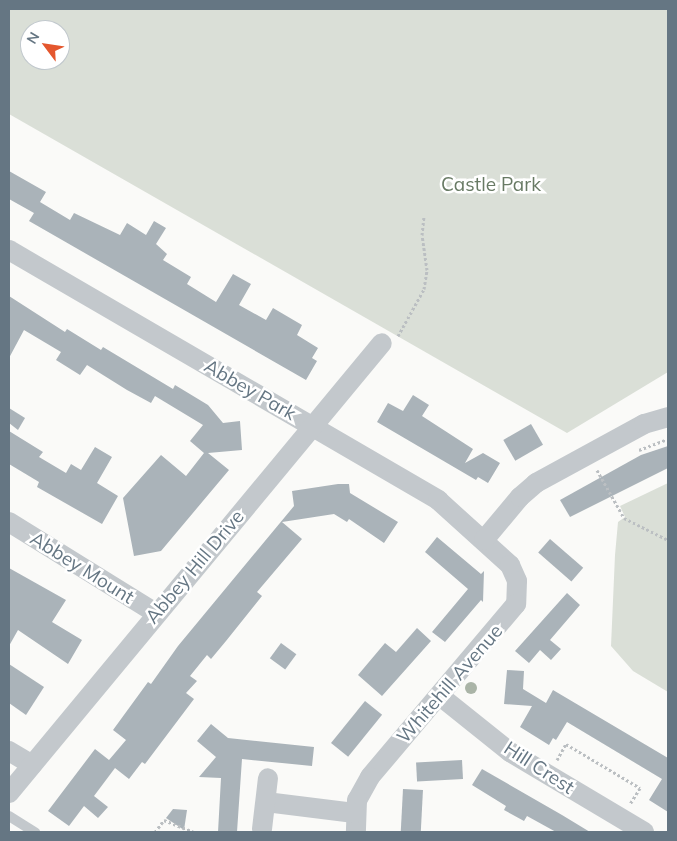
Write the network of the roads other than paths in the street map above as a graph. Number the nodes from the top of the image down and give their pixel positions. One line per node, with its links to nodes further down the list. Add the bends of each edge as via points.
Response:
1 (9, 250): 4 (street, Abbey Park)
2 (382, 343): 4 (street, Abbey Hill Drive)
3 (668, 417): 6 (street, via 644,424 536,483)
4 (313, 427): 6 (street, Abbey Park, via 438,500); 7 (street, Abbey Hill Drive)
5 (9, 522): 7 (street, Abbey Mount)
6 (484, 540): 8 (street, Whitehill Avenue, via 510,565 516,581 516,604)
7 (156, 613): 10 (street, Abbey Hill Drive)
8 (440, 696): 15 (street, Whitehill Avenue, via 362,787); 18 (street, Hill Crest, via 510,752)
9 (9, 751): 10 (street)
10 (32, 765): 12 (street, Abbey Hill Drive)
11 (268, 778): 13 (street)
12 (9, 793)
13 (266, 802): 15 (street); 16 (street)
14 (9, 816): 17 (lane)
15 (355, 823)
16 (262, 829)
17 (34, 832)
18 (644, 832)

